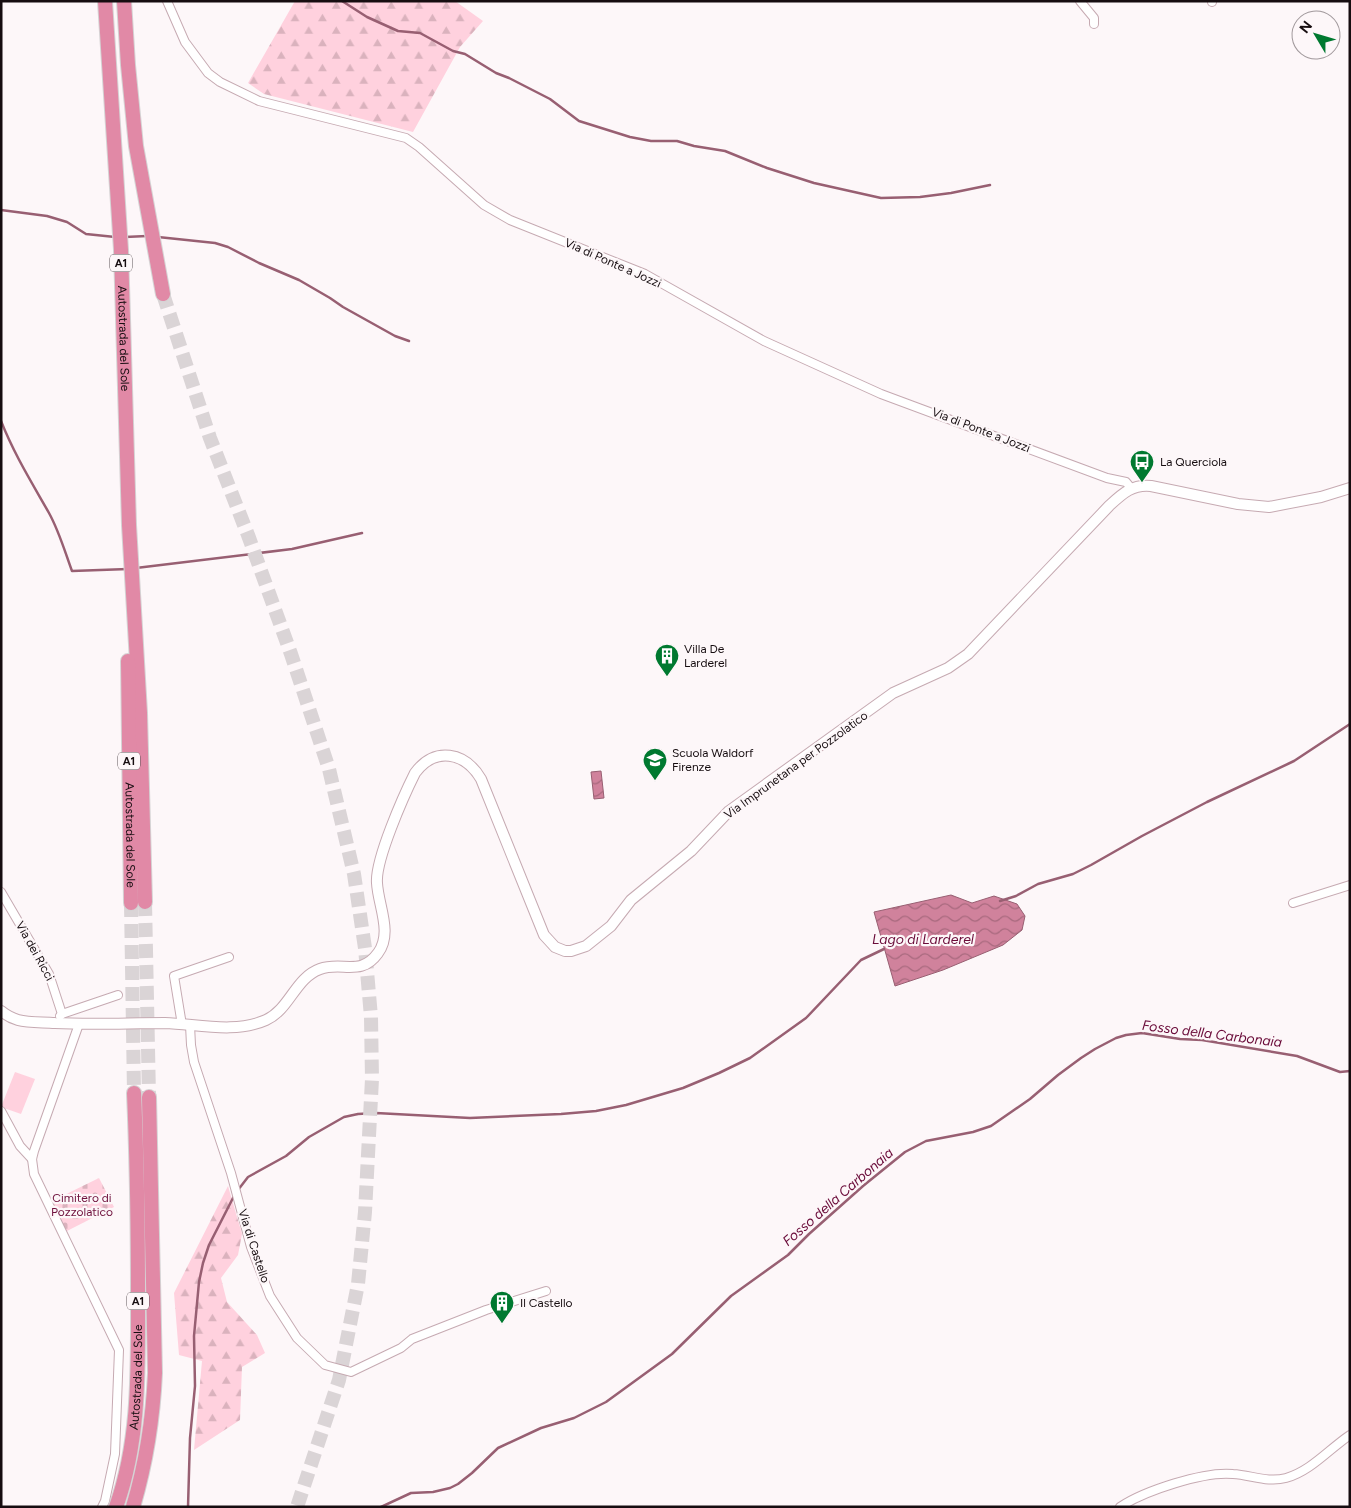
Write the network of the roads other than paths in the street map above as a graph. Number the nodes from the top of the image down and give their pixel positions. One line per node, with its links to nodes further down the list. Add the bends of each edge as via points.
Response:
1 (104, 1): 9 (highway, Autostrada del Sole / A1, via 121,250)
2 (124, 1): 6 (highway, via 136,146)
3 (167, 1): 7 (street, Via di Ponte a Jozzi, via 185,42 208,73 220,82 259,100 406,138 484,205 510,220 645,274 764,341 881,394 1107,478 1126,482)
4 (1080, 1): 5 (street, via 1094,18)
5 (1094, 24)
6 (163, 294)
7 (1131, 488): 8 (main road, via 1151,486 1269,507); 20 (main road, Via Imprunetana per Pozzolatico, via 1109,506 968,654 948,668 893,693 729,811 691,851 631,900 611,926 586,946 565,951 548,941 539,928 481,779 463,760 438,756 425,762 415,773 378,865 376,883 385,933 375,957 356,967 331,966 313,972 280,1012 261,1022 236,1027)
8 (1350, 488)
9 (129, 525): 12 (highway, Autostrada del Sole / A1); 13 (highway, Autostrada del Sole / A1)
10 (1350, 885): 14 (street)
11 (1, 892): 18 (street, Via dei Ricci, via 49,974)
12 (145, 902)
13 (131, 903)
14 (1293, 903)
15 (229, 957): 20 (street, via 174,976)
16 (118, 995): 18 (street, Via Imprunetana per Pozzolatico)
17 (1, 1011): 18 (main road, Via Imprunetana per Pozzolatico, via 17,1020)
18 (61, 1018): 19 (main road, Via Imprunetana per Pozzolatico)
19 (79, 1024): 20 (main road, Via Imprunetana per Pozzolatico); 24 (street)
20 (186, 1025): 25 (street, Via di Castello, via 194,1062 251,1246 270,1296 297,1338 325,1365 351,1372 401,1348 412,1338)
21 (134, 1093): 28 (highway, Autostrada del Sole / A1, via 138,1181 138,1386 131,1449)
22 (148, 1097): 29 (highway, Autostrada del Sole / A1, via 155,1373 146,1459)
23 (1, 1111): 24 (street, via 20,1146)
24 (32, 1159): 27 (street, via 34,1174 118,1350 115,1454)
25 (546, 1291)
26 (1350, 1435): 30 (street, via 1303,1471 1286,1478 1268,1480 1232,1474 1214,1475 1169,1484)
27 (102, 1507)
28 (116, 1507)
29 (133, 1507)
30 (1120, 1507)

